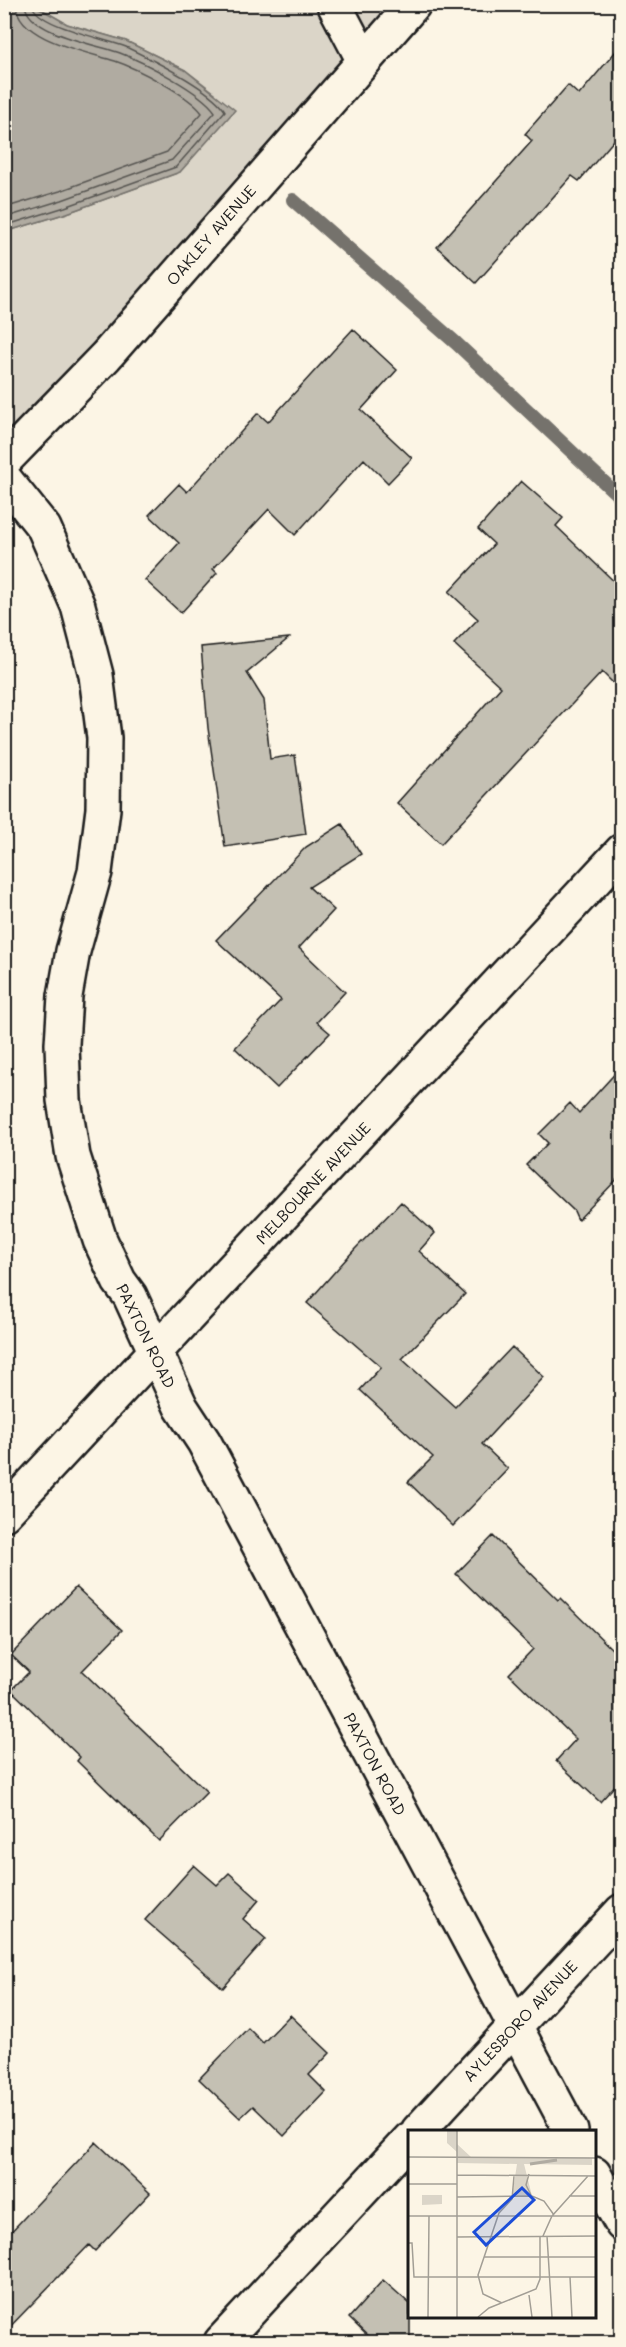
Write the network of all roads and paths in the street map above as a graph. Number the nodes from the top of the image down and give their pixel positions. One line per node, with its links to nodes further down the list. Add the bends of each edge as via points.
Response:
1 (334, 4): 3 (street)
2 (414, 4): 3 (street, OAKLEY AVENUE)
3 (364, 61): 4 (street, OAKLEY AVENUE, via 106,356)
4 (4, 461)
5 (4, 478): 7 (street, PAXTON ROAD, via 44,528 78,606 96,675 104,738 103,809 95,872 65,996 64,1100 73,1156 100,1240)
6 (621, 851): 7 (street, MELBOURNE AVENUE)
7 (156, 1352): 8 (street, MELBOURNE AVENUE); 10 (street, PAXTON ROAD, via 181,1407 204,1442)
8 (4, 1514)
9 (621, 1911): 10 (street, AYLESBORO AVENUE)
10 (515, 2026): 11 (street, AYLESBORO AVENUE); 12 (street, PAXTON ROAD)
11 (419, 2130)
12 (570, 2130)
13 (408, 2141): 16 (street)
14 (596, 2178): 15 (street)
15 (621, 2224)
16 (221, 2343)

